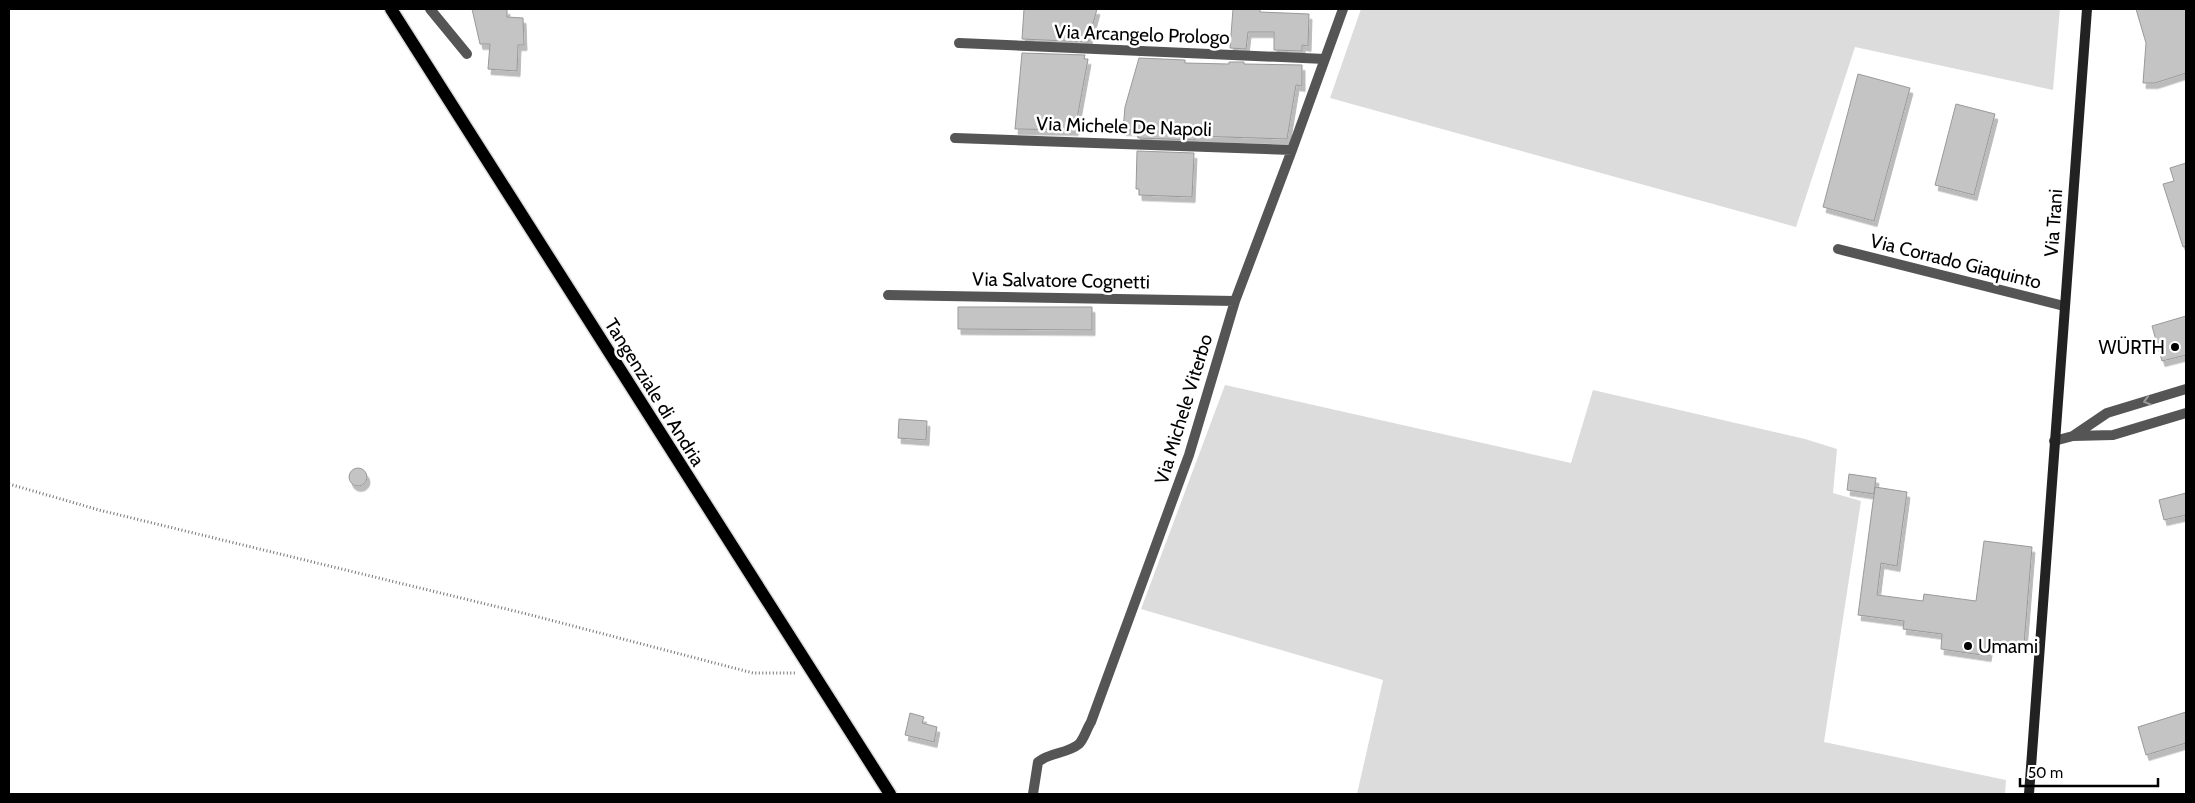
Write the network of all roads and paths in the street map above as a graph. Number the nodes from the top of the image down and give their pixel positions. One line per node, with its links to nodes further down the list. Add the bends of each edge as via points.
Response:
1 (391, 9): 19 (main road, Tangenziale di Andria)
2 (430, 9): 6 (street)
3 (1343, 9): 7 (street, Via Michele Viterbo)
4 (2087, 9): 13 (main road, Via Trani)
5 (958, 43): 7 (street, Via Arcangelo Prologo)
6 (467, 54)
7 (1325, 59): 9 (street, Via Michele Viterbo)
8 (955, 138): 9 (street, Via Michele De Napoli)
9 (1292, 150): 12 (street, Via Michele Viterbo)
10 (1838, 249): 13 (street, Via Corrado Giaquinto)
11 (888, 295): 12 (street, Via Salvatore Cognetti)
12 (1234, 301): 21 (street, Via Michele Viterbo, via 1189,454 1090,722 1080,743 1046,755 1038,762)
13 (2064, 306): 17 (main road, Via Trani)
14 (2186, 389): 16 (street, one-way to 16, via 2107,413)
15 (2186, 413): 16 (street, via 2113,435)
16 (2073, 436): 17 (street)
17 (2054, 441): 22 (main road, Via Trani)
18 (9, 484): 19 (path, via 99,510 531,615 753,674)
19 (811, 673): 20 (main road, Tangenziale di Andria)
20 (890, 794)
21 (1033, 794)
22 (2030, 794)

